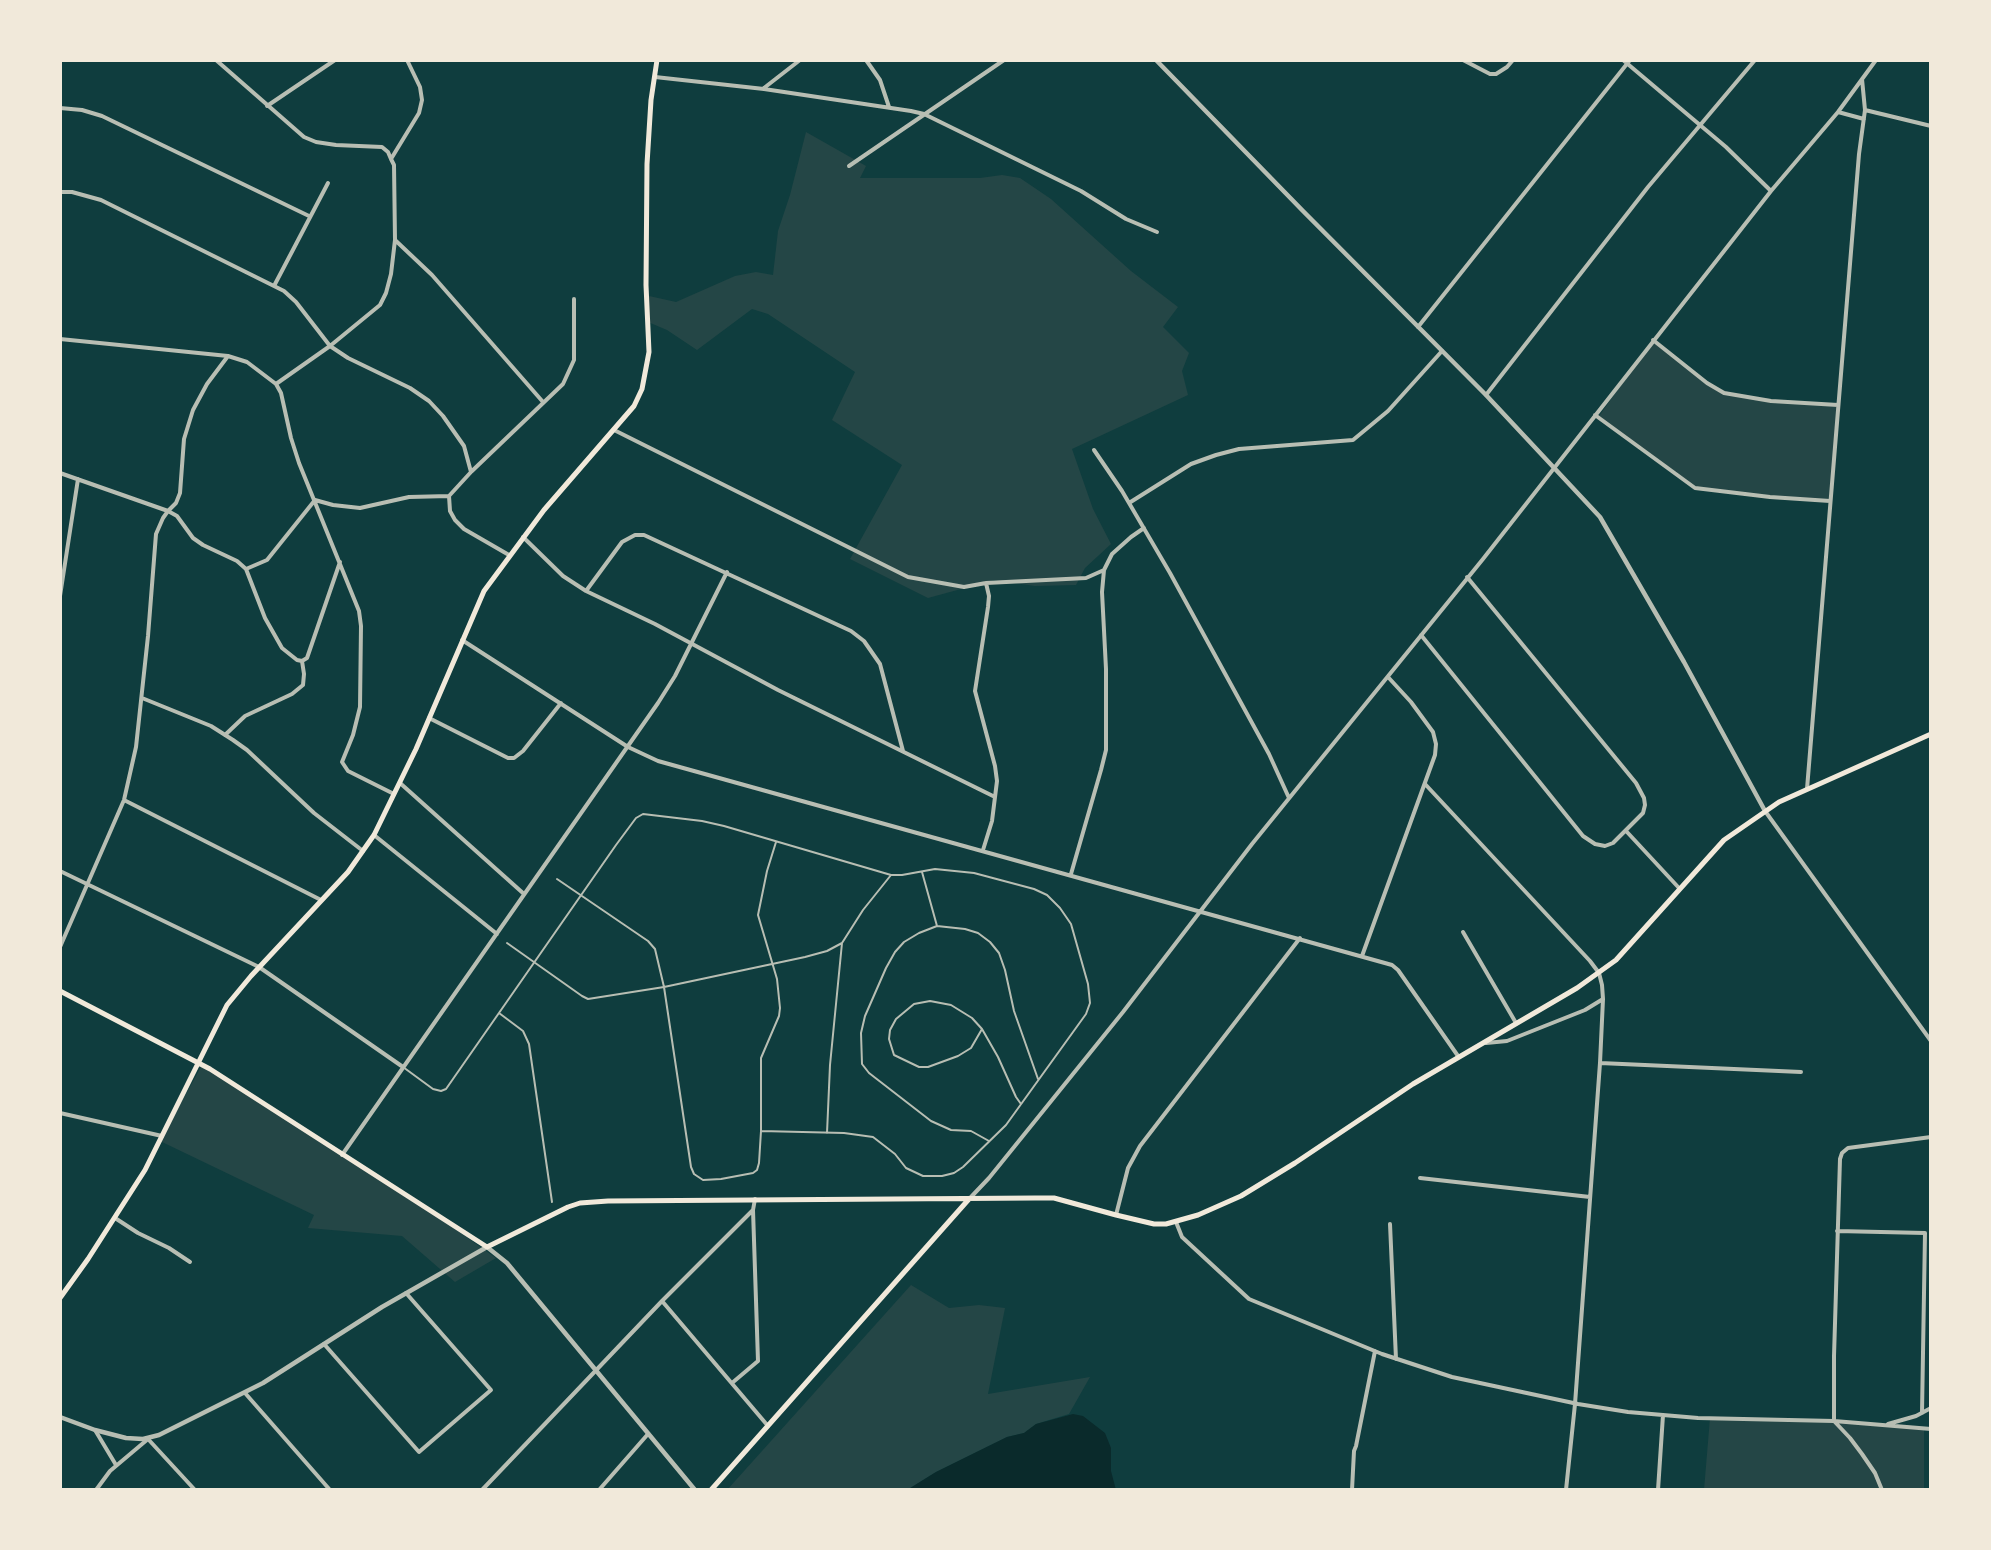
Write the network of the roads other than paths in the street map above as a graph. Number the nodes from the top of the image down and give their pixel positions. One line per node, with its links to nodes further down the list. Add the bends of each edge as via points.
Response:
1 (216, 60): 17 (street)
2 (335, 60): 17 (street)
3 (406, 60): 26 (street, via 422,100 419,113)
4 (800, 60): 16 (street)
5 (866, 60): 18 (street, via 880,80)
6 (1004, 60): 22 (street)
7 (1156, 60): 36 (street)
8 (1463, 60): 9 (street, via 1490,74 1496,74)
9 (1513, 60)
10 (1755, 60): 24 (street)
11 (655, 61): 14 (main road)
12 (1627, 61): 24 (street); 36 (street)
13 (1874, 61): 15 (street)
14 (654, 77): 16 (street); 47 (main road, via 647,164 649,352 642,389)
15 (1862, 78): 20 (street); 21 (street)
16 (764, 89): 18 (street)
17 (267, 105): 26 (street, via 316,142 382,147)
18 (889, 107): 22 (street)
19 (60, 108): 31 (street, via 102,116)
20 (1865, 110): 23 (street); 25 (street)
21 (1838, 112): 23 (street); 29 (street)
22 (924, 114): 27 (street); 32 (street)
23 (1864, 119): 45 (street)
24 (1700, 125): 29 (street); 43 (street)
25 (1931, 126)
26 (391, 159): 33 (street)
27 (849, 166)
28 (328, 183): 31 (street)
29 (1771, 191): 38 (street)
30 (60, 192): 34 (street, via 101,200)
31 (309, 216): 34 (street)
32 (1157, 232)
33 (395, 240): 39 (street, via 391,274 380,305); 44 (street, via 432,275)
34 (274, 285): 39 (street, via 296,302)
35 (574, 299): 44 (street, via 571,368 562,384)
36 (1418, 327): 40 (street)
37 (60, 339): 41 (street)
38 (1653, 340): 45 (street, via 1724,393); 46 (street)
39 (330, 346): 42 (street); 50 (street, via 429,401 464,446)
40 (1442, 351): 43 (street); 56 (street, via 1388,411 1353,441 1239,449 1216,455 1191,464)
41 (228, 356): 42 (street, via 247,362); 57 (street, via 193,410 184,439 180,493)
42 (276, 384): 54 (street)
43 (1486, 395): 49 (street)
44 (543, 402): 50 (street)
45 (1838, 405): 55 (street)
46 (1595, 415): 49 (street); 55 (street, via 1695,488)
47 (614, 430): 59 (main road); 66 (street, via 908,577 964,587)
48 (1094, 450): 56 (street)
49 (1554, 466): 65 (street); 88 (street, via 1610,530)
50 (471, 472): 53 (street)
51 (60, 473): 52 (street)
52 (78, 479): 57 (street); 68 (street)
53 (449, 496): 54 (street, via 409,497 360,508); 60 (street, via 455,520)
54 (315, 500): 61 (street); 62 (street, via 267,560)
55 (1830, 501): 83 (street)
56 (1130, 503): 58 (street)
57 (168, 511): 62 (street, via 177,516 193,538); 74 (street, via 156,534)
58 (1144, 528): 63 (street, via 1112,554); 86 (street)
59 (523, 537): 60 (main road); 67 (street, via 563,576)
60 (508, 555): 70 (main road, via 484,591)
61 (340, 561): 72 (street, via 307,658); 84 (street, via 361,626 360,707 342,762 348,771)
62 (246, 569): 72 (street, via 265,618 282,648)
63 (1104, 570): 66 (street, via 1086,578); 96 (street, via 1106,750)
64 (727, 572): 67 (street, via 660,540 635,535 622,542); 71 (street); 80 (street, via 864,641 880,664)
65 (1467, 577): 69 (street); 89 (street, via 1636,783 1646,805)
66 (986, 583): 85 (street, via 988,607 975,691 995,766)
67 (586, 591): 71 (street)
68 (60, 596)
69 (1421, 635): 73 (street); 89 (street, via 1583,836 1605,846)
70 (462, 640): 75 (street); 76 (main road)
71 (691, 644): 79 (street, via 675,676); 80 (street)
72 (302, 661): 78 (street, via 303,685 245,716)
73 (1388, 677): 82 (street, via 1433,732 1435,755); 86 (street)
74 (142, 698): 78 (street); 87 (street)
75 (561, 703): 76 (street, via 514,758); 79 (street)
76 (429, 718): 81 (main road)
77 (1931, 734): 83 (main road)
78 (225, 735): 93 (street, via 248,750 314,813)
79 (628, 747): 92 (street, via 658,761); 101 (street)
80 (903, 751): 85 (street)
81 (400, 783): 84 (main road); 101 (street)
82 (1425, 784): 112 (street); 116 (street)
83 (1807, 789): 88 (main road)
84 (395, 794): 90 (main road)
85 (995, 797): 92 (street)
86 (1290, 798): 104 (street)
87 (124, 800): 99 (street); 103 (street)
88 (1765, 811): 100 (main road, via 1724,840); 123 (street)
89 (1627, 831): 100 (street)
90 (374, 835): 93 (main road); 107 (street)
91 (776, 842): 97 (lane); 102 (lane, via 702,821 643,814 628,827); 114 (lane, via 758,915)
92 (983, 850): 96 (street)
93 (364, 852): 103 (main road)
94 (60, 871): 99 (street)
95 (922, 872): 97 (lane); 105 (lane); 130 (lane, via 935,869 974,873 1034,889 1047,895 1071,924 1090,1003 1079,1026)
96 (1071, 874): 104 (street)
97 (891, 875): 110 (lane)
98 (557, 879): 102 (lane)
99 (88, 884): 111 (street); 115 (street)
100 (1679, 888): 116 (main road, via 1616,960)
101 (524, 894): 107 (street)
102 (581, 896): 113 (lane); 117 (lane, via 652,945 660,962)
103 (322, 901): 115 (main road)
104 (1200, 910): 108 (street); 142 (street, via 1123,1012)
105 (937, 926): 130 (lane, via 978,933 999,953); 137 (lane, via 904,942 891,960 865,1016 860,1059 869,1073 931,1121 951,1130 970,1131)
106 (1463, 932): 121 (street)
107 (497, 934): 128 (street)
108 (1300, 938): 112 (street); 145 (street, via 1140,1146 1128,1168)
109 (507, 943): 113 (lane)
110 (842, 943): 114 (lane, via 827,951); 134 (lane)
111 (60, 947)
112 (1362, 956): 125 (street, via 1398,970)
113 (535, 963): 117 (lane, via 588,999); 120 (lane)
114 (772, 964): 117 (lane); 133 (lane, via 780,1008 761,1058)
115 (259, 967): 126 (main road, via 227,1005); 128 (street)
116 (1599, 973): 119 (street); 121 (main road)
117 (664, 987): 133 (lane, via 694,1174 703,1180 725,1179 758,1170)
118 (60, 991): 126 (main road)
119 (1603, 999): 124 (street, via 1507,1041); 127 (street)
120 (499, 1013): 128 (lane, via 443,1091 433,1089); 143 (lane, via 522,1031 529,1044)
121 (1516, 1023): 124 (main road)
122 (982, 1029): 122 (lane, via 964,1012 943,1002 930,1001 903,1011 890,1030 889,1039 894,1055 928,1067 971,1048); 131 (lane)
123 (1931, 1041)
124 (1483, 1043): 125 (main road)
125 (1458, 1056): 147 (main road, via 1254,1188)
126 (199, 1063): 135 (main road); 138 (main road)
127 (1600, 1063): 129 (street); 140 (street)
128 (403, 1067): 138 (street)
129 (1802, 1072)
130 (1038, 1079): 131 (lane)
131 (1021, 1104): 137 (lane)
132 (60, 1113): 135 (street)
133 (762, 1131): 134 (lane)
134 (827, 1133): 137 (lane, via 873,1137 906,1168 932,1177 954,1173)
135 (162, 1136): 146 (main road)
136 (1931, 1137): 149 (street, via 1859,1145 1842,1153)
137 (989, 1142)
138 (342, 1155): 150 (main road)
139 (1420, 1178): 140 (street)
140 (1590, 1197): 161 (street)
141 (755, 1198): 142 (main road); 144 (street); 150 (main road, via 580,1203)
142 (969, 1199): 145 (main road, via 1054,1198); 168 (main road)
143 (552, 1202)
144 (753, 1210): 154 (street); 159 (street, via 758,1361)
145 (1116, 1215): 147 (main road, via 1154,1224)
146 (115, 1218): 151 (street); 153 (main road)
147 (1176, 1222): 156 (street, via 1182,1237 1249,1299)
148 (1390, 1224): 157 (street)
149 (1837, 1231): 163 (street, via 1925,1233); 166 (street)
150 (487, 1247): 152 (street); 158 (street, via 507,1263)
151 (190, 1262)
152 (406, 1293): 155 (street); 155 (street, via 491,1390 419,1452)
153 (60, 1298)
154 (662, 1300): 158 (street); 159 (street)
155 (324, 1344): 160 (street)
156 (1375, 1351): 157 (street); 182 (street, via 1354,1451)
157 (1396, 1359): 161 (street, via 1486,1385)
158 (597, 1371): 171 (street); 178 (street)
159 (732, 1383): 168 (street)
160 (245, 1393): 172 (street); 177 (street)
161 (1575, 1404): 164 (street); 183 (street)
162 (1931, 1408): 163 (street)
163 (1922, 1413): 167 (street)
164 (1663, 1415): 166 (street); 184 (street)
165 (60, 1417): 170 (street)
166 (1834, 1421): 167 (street); 185 (street, via 1851,1438)
167 (1885, 1425): 169 (street)
168 (768, 1426): 181 (main road)
169 (1931, 1429)
170 (95, 1430): 172 (street); 173 (street)
171 (648, 1434): 179 (street); 180 (street)
172 (148, 1439): 173 (street); 176 (street)
173 (116, 1465): 174 (street)
174 (101, 1487): 175 (street)
175 (96, 1490)
176 (195, 1490)
177 (330, 1490)
178 (482, 1490)
179 (599, 1490)
180 (695, 1490)
181 (711, 1490)
182 (1352, 1490)
183 (1566, 1490)
184 (1658, 1490)
185 (1882, 1490)

